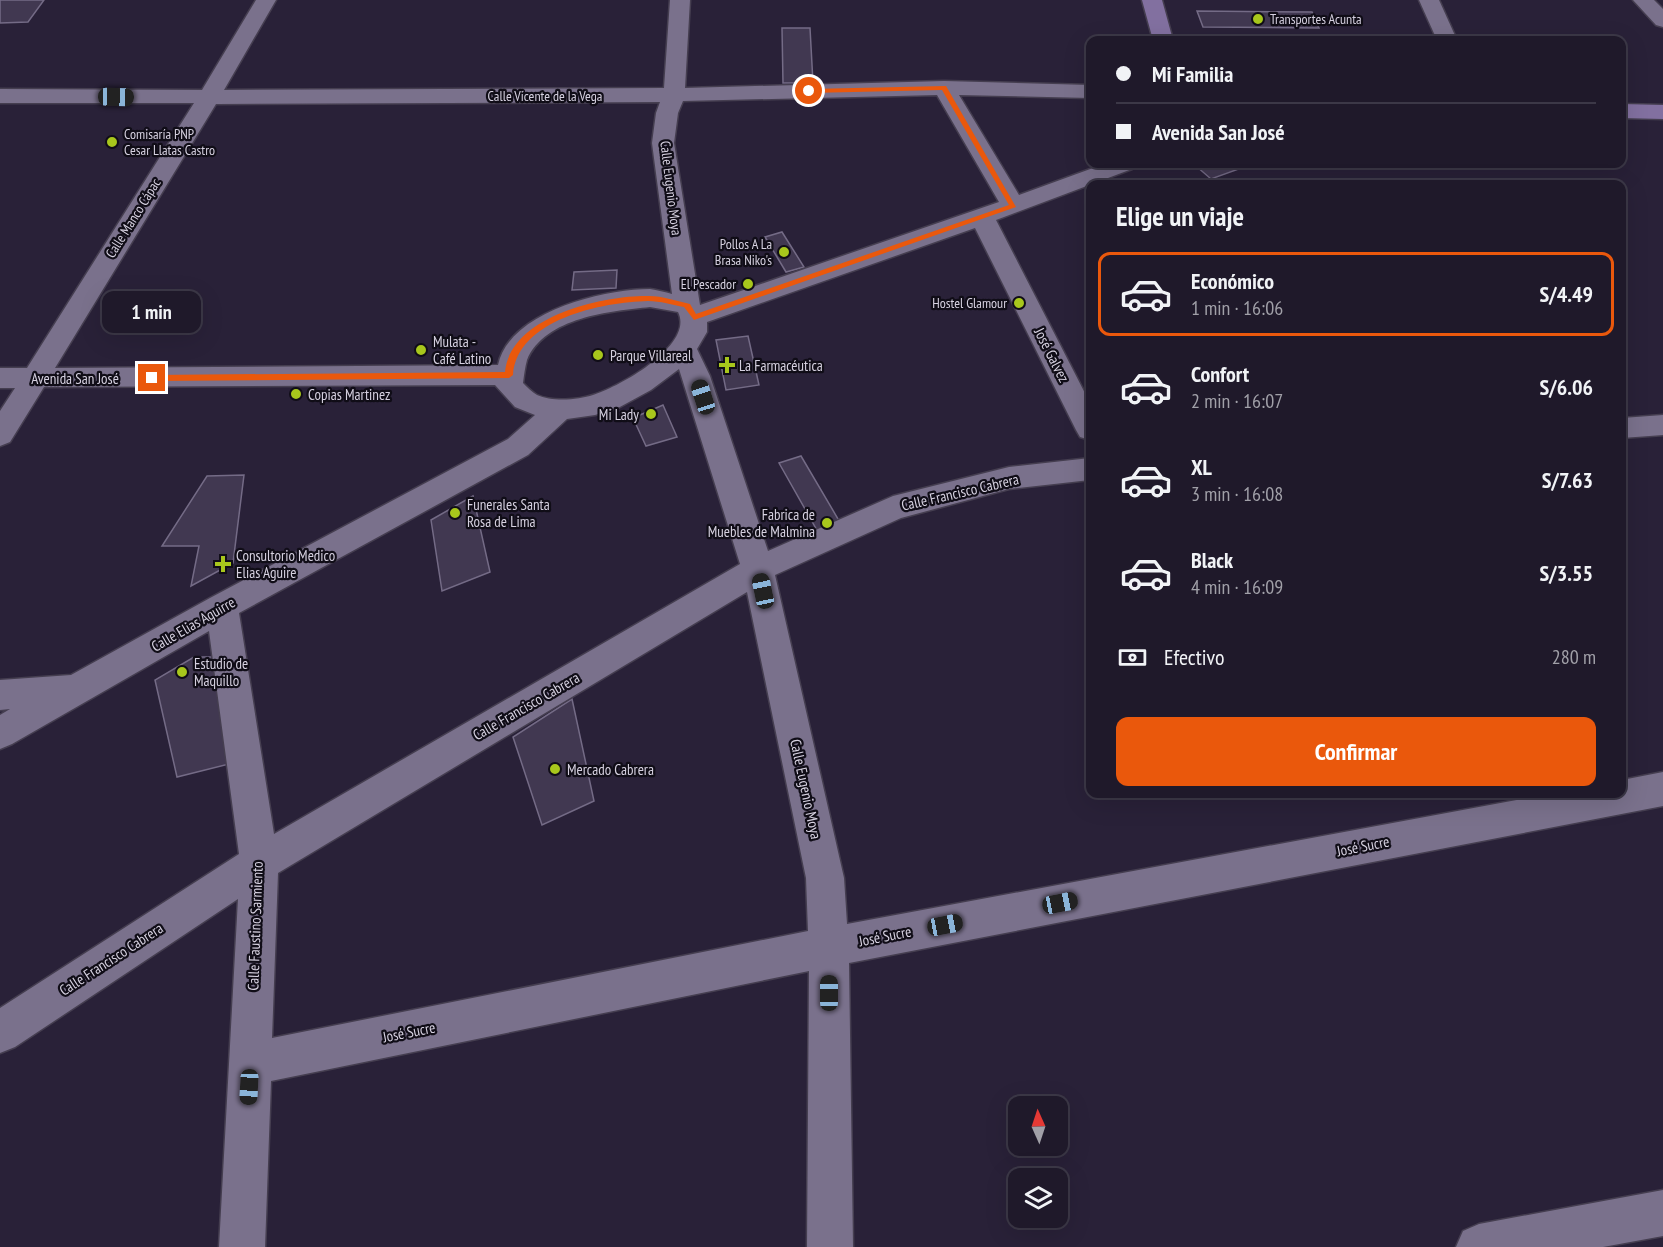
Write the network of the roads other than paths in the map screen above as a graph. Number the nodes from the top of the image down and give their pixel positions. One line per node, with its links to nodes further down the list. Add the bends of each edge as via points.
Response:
1 (266, 0): 13 (street, Calle Manco Cápac)
2 (680, 0): 11 (street, Calle Eugenio Moya)
3 (1152, 0): 7 (street)
4 (1429, 0): 8 (street)
5 (1643, 0): 6 (street)
6 (1663, 21)
7 (1162, 36)
8 (1445, 36)
9 (944, 88): 10 (street, Calle Vicente de la Vega); 11 (street, Calle Vicente de la Vega); 17 (street)
10 (1086, 91)
11 (674, 95): 13 (street, Calle Vicente de la Vega); 19 (street, Calle Eugenio Moya, via 663,142)
12 (0, 96): 13 (street, Calle Vicente de la Vega)
13 (209, 98): 22 (street, Calle Manco Cápac)
14 (1626, 111): 15 (street)
15 (1663, 112)
16 (1113, 168): 17 (street)
17 (1013, 206): 18 (street)
18 (982, 217): 19 (street); 24 (street, José Galvez)
19 (688, 323): 20 (street, via 650,298 602,303 564,314 537,329 522,344 510,363); 23 (street, via 666,366 631,391 593,405); 29 (street, Calle Eugenio Moya, via 696,376)
20 (509, 375): 22 (street, Avenida San José); 23 (street, via 509,385 528,403)
21 (0, 378): 22 (street, Avenida San José)
22 (32, 379): 27 (street, Calle Manco Cápac)
23 (560, 409): 30 (street, Calle Elias Aguirre, via 518,447)
24 (1086, 422)
25 (1663, 425): 26 (street)
26 (1626, 428)
27 (0, 435)
28 (1086, 469): 29 (street, Calle Francisco Cabrera, via 1009,478 893,508)
29 (758, 569): 37 (street, Calle Francisco Cabrera); 38 (street, Calle Eugenio Moya, via 825,878)
30 (222, 607): 31 (street, Calle Elias Aguirre); 37 (street, Calle Faustino Sarmiento)
31 (79, 689): 32 (street, Calle Elias Aguirre); 33 (street)
32 (0, 695)
33 (0, 733)
34 (1663, 789): 35 (street, José Sucre)
35 (1626, 796)
36 (1615, 798): 38 (street, José Sucre)
37 (259, 863): 39 (street, Calle Francisco Cabrera); 40 (street, Calle Faustino Sarmiento)
38 (829, 947): 40 (street, José Sucre); 43 (street, Calle Eugenio Moya)
39 (0, 1032)
40 (250, 1064): 42 (street, Calle Faustino Sarmiento)
41 (1663, 1213): 44 (street)
42 (242, 1247)
43 (830, 1247)
44 (1479, 1247)

